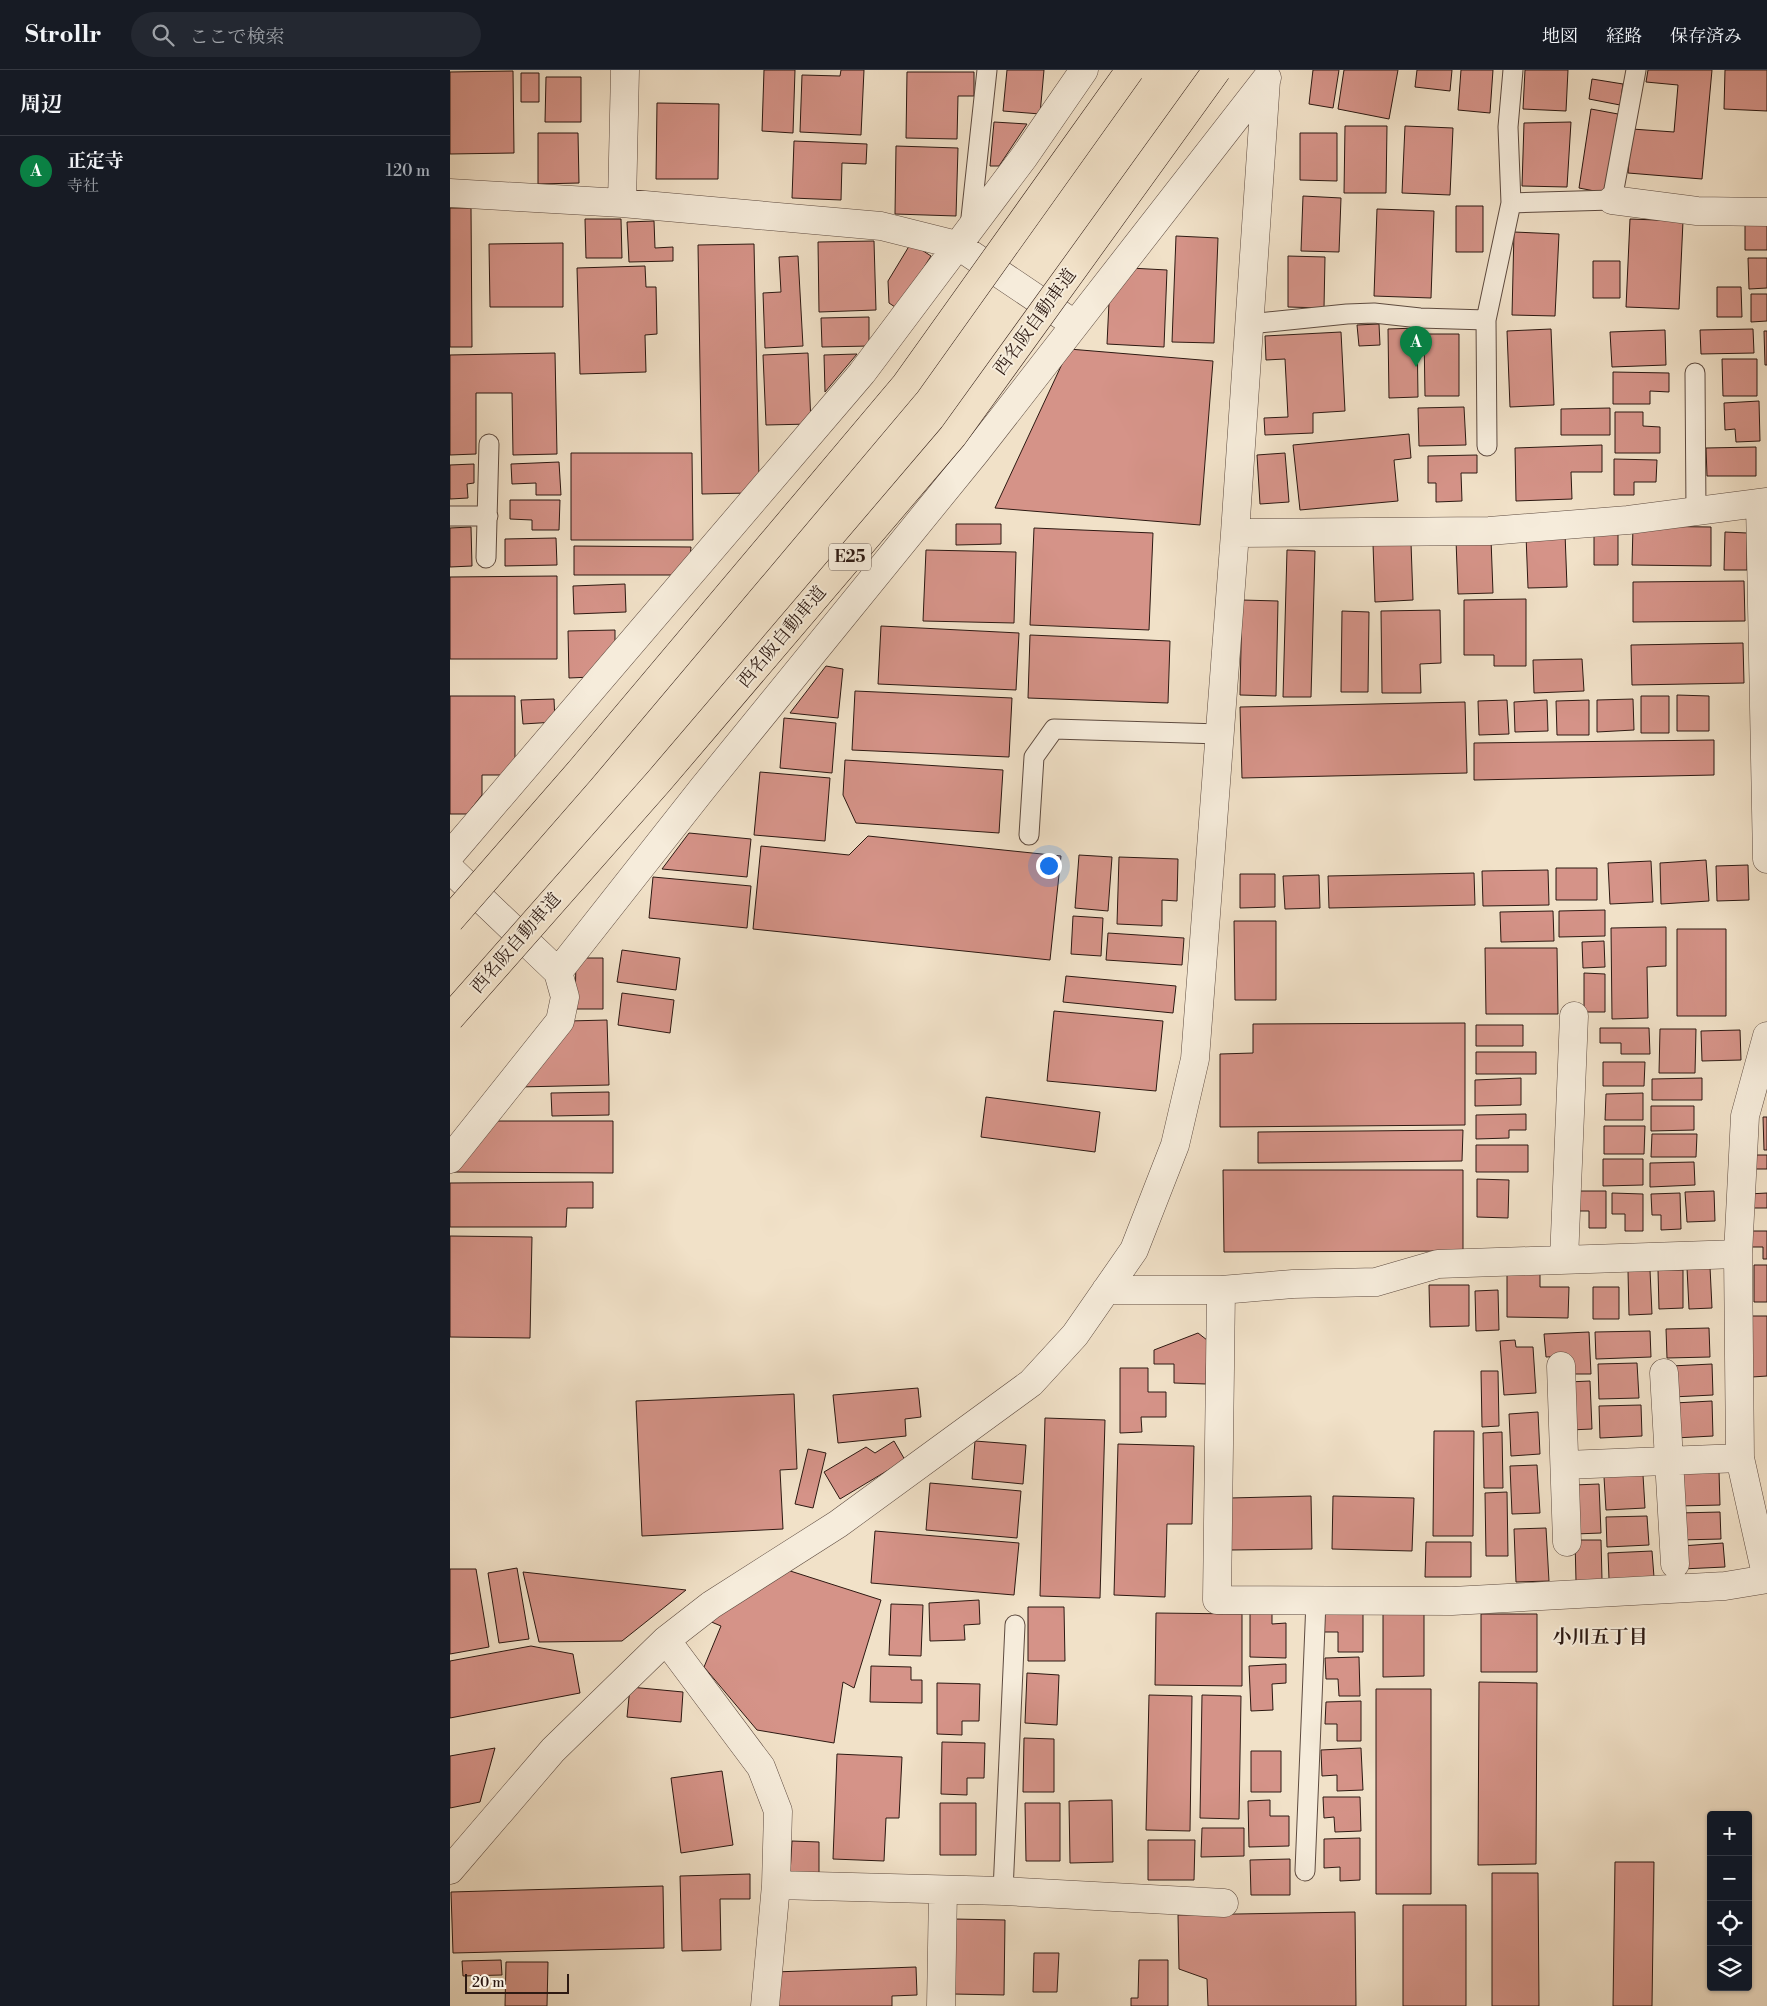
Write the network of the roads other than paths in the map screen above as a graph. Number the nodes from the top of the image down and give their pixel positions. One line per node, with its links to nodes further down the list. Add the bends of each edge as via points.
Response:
1 (625, 70): 12 (street)
2 (987, 70): 14 (lane)
3 (1084, 70): 14 (street)
4 (1130, 70): 32 (highway, bridge, via 906,384)
5 (1217, 70): 35 (highway, 西名阪自動車道 / E25, bridge, via 953,436 659,781)
6 (1514, 70): 11 (lane, via 1508,127)
7 (1636, 70): 10 (lane)
8 (1269, 75): 16 (street); 17 (street)
9 (450, 193): 12 (street)
10 (1612, 200): 11 (lane); 13 (street, via 1696,211)
11 (1511, 203): 15 (lane)
12 (622, 204): 14 (street)
13 (1767, 212)
14 (964, 236): 16 (street); 29 (street, via 862,373)
15 (1486, 320): 17 (lane, via 1374,313); 20 (lane)
16 (1074, 324): 33 (street, via 976,452)
17 (1249, 324): 25 (street)
18 (1695, 373): 22 (lane)
19 (489, 444): 24 (lane)
20 (1487, 446)
21 (1764, 503): 22 (street); 30 (street)
22 (1696, 512): 25 (street, via 1489,531)
23 (450, 516): 24 (lane)
24 (488, 516): 26 (lane)
25 (1235, 533): 27 (street)
26 (486, 558)
27 (1220, 734): 28 (lane, via 1054,729 1034,757); 40 (street, via 1195,1059 1175,1145 1134,1250)
28 (1029, 835)
29 (450, 856)
30 (1767, 859)
31 (450, 869): 33 (street)
32 (450, 920)
33 (558, 972): 37 (street, via 565,998 560,1021)
34 (1574, 1016): 39 (street)
35 (450, 1018)
36 (1767, 1036): 38 (street, via 1745,1116)
37 (450, 1159)
38 (1738, 1254): 39 (street); 44 (street)
39 (1564, 1260): 41 (street, via 1438,1264 1376,1282)
40 (1106, 1290): 41 (street); 52 (street, via 1075,1334 1031,1383 838,1524 711,1605)
41 (1221, 1290): 50 (street, via 1217,1600)
42 (1561, 1366): 46 (street)
43 (1664, 1373): 45 (street)
44 (1740, 1458): 45 (street); 49 (street)
45 (1669, 1460): 46 (street); 48 (street)
46 (1565, 1465): 47 (street)
47 (1567, 1542)
48 (1675, 1564)
49 (1767, 1579): 50 (street, via 1725,1586 1452,1602)
50 (1316, 1600): 54 (lane)
51 (1015, 1625): 57 (lane)
52 (666, 1640): 53 (street, via 553,1750); 55 (street, via 761,1768 778,1810)
53 (450, 1870)
54 (1306, 1871)
55 (776, 1885): 56 (street); 59 (street)
56 (943, 1890): 57 (street); 60 (street)
57 (1003, 1891): 58 (street)
58 (1224, 1903)
59 (765, 2006)
60 (941, 2006)

